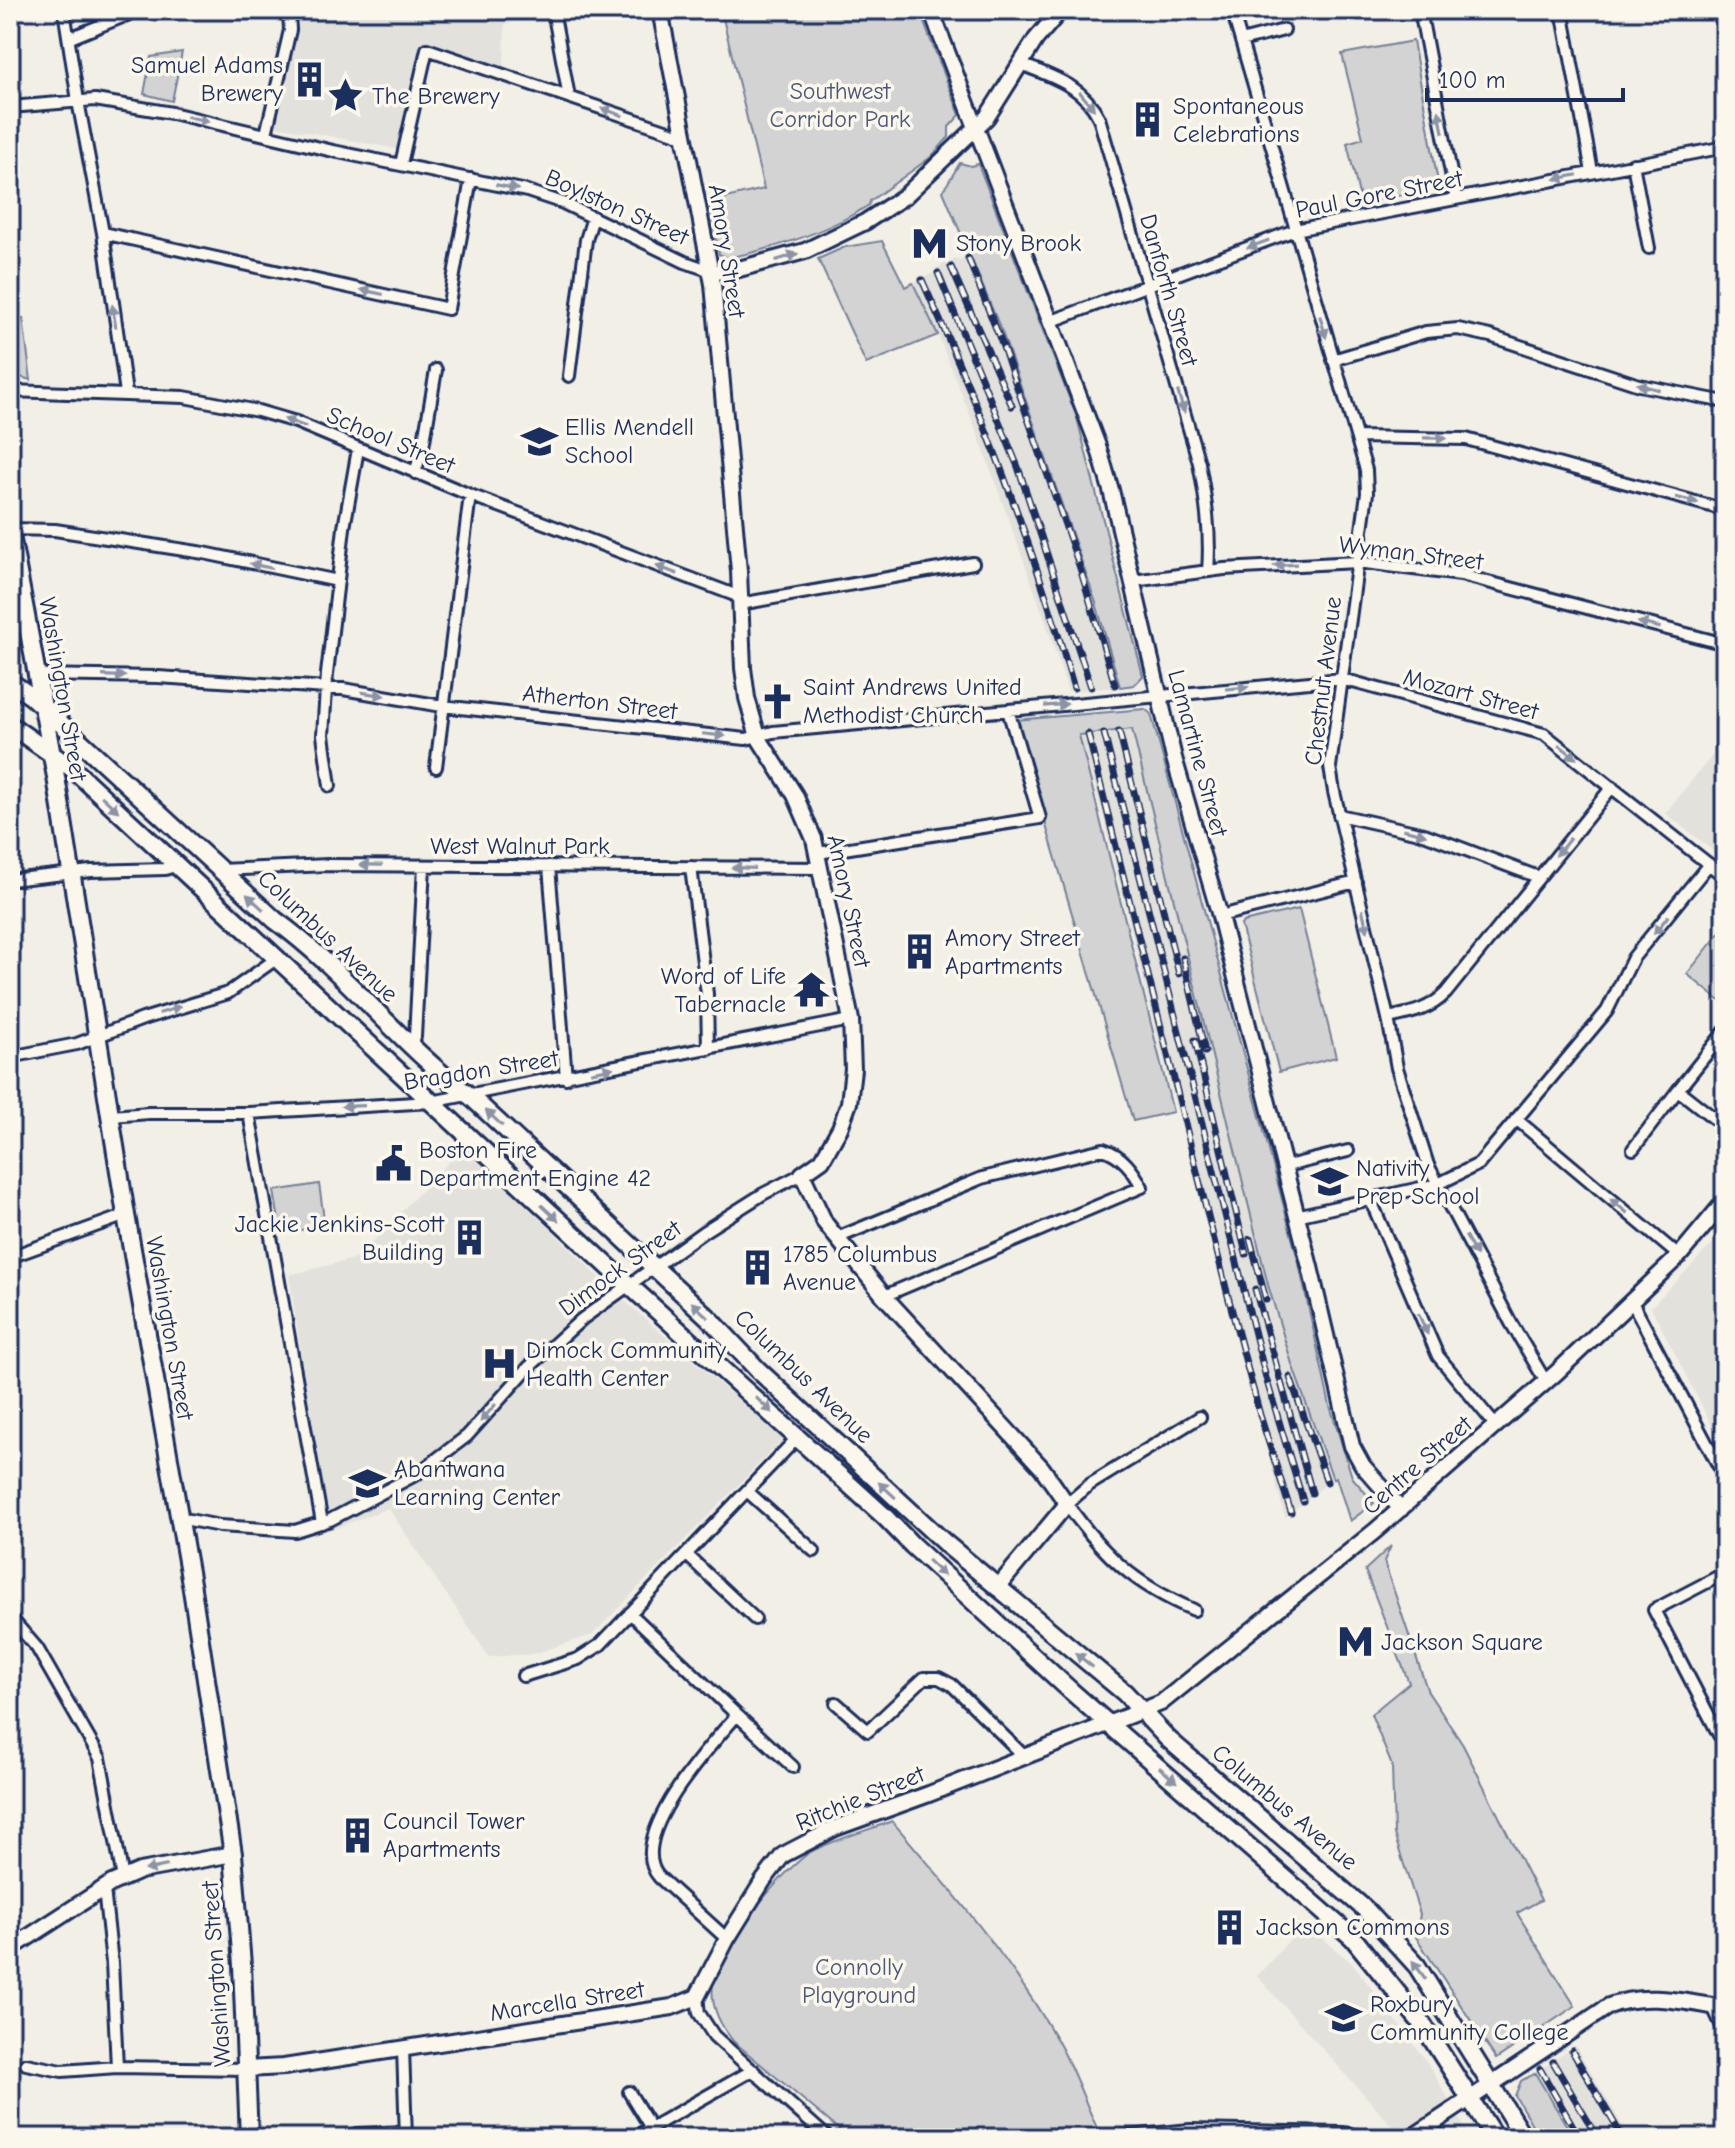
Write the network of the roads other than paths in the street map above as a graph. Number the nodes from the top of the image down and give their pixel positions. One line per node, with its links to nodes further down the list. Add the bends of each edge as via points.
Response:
1 (64, 10): 12 (street)
2 (139, 10): 12 (street)
3 (289, 10): 19 (street, via 290,30)
4 (553, 10): 15 (street)
5 (660, 10): 20 (street, Amory Street)
6 (931, 10): 18 (street, Lamartine Street)
7 (1061, 10): 14 (street, Boylston Street)
8 (1232, 10): 13 (street, Chestnut Avenue)
9 (1420, 10): 26 (street, one-way to 9)
10 (1562, 10): 24 (street)
11 (1284, 30): 13 (street)
12 (70, 38): 16 (street)
13 (1241, 41): 28 (street, Chestnut Avenue)
14 (1021, 64): 18 (street, Boylston Street); 32 (street, Danforth Street, one-way to 32, via 1074,87 1096,111)
15 (569, 97): 20 (street, one-way to 15); 22 (street, via 427,49)
16 (78, 101): 17 (street, Boylston Street); 19 (street, Boylston Street, one-way to 19, via 172,113); 29 (street)
17 (10, 107)
18 (977, 128): 31 (street, Boylston Street, one-way to 18, via 785,258 865,222 917,186); 33 (street, Lamartine Street)
19 (266, 134): 22 (street, Boylston Street)
20 (686, 137): 31 (street, Amory Street)
21 (1725, 147): 23 (street, Paul Gore Street)
22 (401, 164): 25 (street, Boylston Street)
23 (1633, 164): 24 (street, Paul Gore Street); 30 (street)
24 (1592, 172): 26 (street, Paul Gore Street, one-way to 26)
25 (471, 179): 27 (street, Boylston Street, one-way to 27, via 545,196); 29 (street, one-way to 29, via 448,309)
26 (1456, 199): 28 (street, Paul Gore Street)
27 (593, 217): 31 (street, Boylston Street); 36 (street)
28 (1295, 230): 32 (street, Paul Gore Street, one-way to 32); 34 (street, Chestnut Avenue, one-way to 34)
29 (103, 233): 38 (street, one-way to 29)
30 (1649, 248)
31 (711, 271): 51 (street, Amory Street)
32 (1147, 285): 33 (street, Paul Gore Street); 48 (street, Danforth Street, one-way to 48, via 1199,463 1208,509)
33 (1052, 321): 50 (street, Lamartine Street, via 1098,446)
34 (1333, 360): 39 (street, one-way to 34, via 1639,385 1458,329 1426,332); 40 (street, Chestnut Avenue)
35 (436, 370): 42 (street)
36 (569, 376)
37 (10, 391): 38 (street, School Street)
38 (126, 393): 41 (street, School Street, one-way to 38, via 258,411)
39 (1725, 402)
40 (1357, 437): 44 (street, one-way to 44, via 1466,439); 46 (street, Chestnut Avenue, via 1367,486)
41 (358, 449): 42 (street, School Street); 49 (street)
42 (415, 473): 43 (street, School Street)
43 (470, 495): 51 (street, School Street, one-way to 43); 59 (street)
44 (1725, 510)
45 (10, 530): 49 (street, one-way to 45, via 204,553 55,530); 53 (main road, Washington Street)
46 (1357, 562): 48 (street, Wyman Street, one-way to 48); 52 (street, Wyman Street, one-way to 46, via 1461,575); 54 (street, Chestnut Avenue)
47 (973, 563): 51 (street)
48 (1208, 571): 50 (street, Wyman Street)
49 (338, 581): 56 (street)
50 (1133, 581): 57 (street, Lamartine Street)
51 (740, 601): 62 (street, Amory Street, via 744,680)
52 (1725, 644)
53 (36, 675): 56 (street, Atherton Street, one-way to 56); 58 (main road, Washington Street)
54 (1342, 679): 57 (street, Mozart Street, one-way to 54); 66 (street, Mozart Street, one-way to 66, via 1544,734); 67 (street, Chestnut Avenue, via 1330,767)
55 (10, 682): 58 (main road, Columbus Avenue)
56 (328, 688): 59 (street, Atherton Street, one-way to 59); 65 (street, via 323,735)
57 (1159, 695): 60 (street, Atherton Street, one-way to 57); 80 (street, Lamartine Street)
58 (42, 706): 63 (main road, Washington Street); 74 (main road, Columbus Avenue)
59 (442, 706): 62 (street, Atherton Street, one-way to 62); 64 (street)
60 (1008, 710): 62 (street, Atherton Street); 68 (street, West Walnut Park, via 1040,818)
61 (10, 725): 63 (main road, Columbus Avenue)
62 (758, 737): 68 (street, Amory Street, via 795,795)
63 (51, 753): 70 (main road, Columbus Avenue, one-way to 70); 75 (main road, Washington Street)
64 (436, 767)
65 (330, 786)
66 (1612, 787): 69 (street, Mozart Street); 76 (street, one-way to 76)
67 (1339, 815): 76 (street, one-way to 76, via 1424,834); 79 (street, Chestnut Avenue)
68 (819, 860): 73 (street, West Walnut Park, one-way to 73); 83 (street, Amory Street)
69 (1709, 864): 77 (street, Mozart Street); 95 (street, one-way to 95, via 1633,958 1607,1011)
70 (175, 866): 75 (street); 81 (main road, Columbus Avenue)
71 (424, 866): 72 (street, West Walnut Park); 74 (street, West Walnut Park, one-way to 74); 86 (street, via 415,1037)
72 (549, 866): 73 (street, West Walnut Park); 89 (street)
73 (691, 867): 87 (street, via 707,994)
74 (220, 870): 86 (main road, Columbus Avenue, one-way to 74, via 300,938)
75 (71, 873): 78 (street); 85 (main road, Washington Street)
76 (1538, 877): 82 (street, via 1435,1004)
77 (1725, 877)
78 (10, 880)
79 (1356, 882): 80 (street); 82 (street, Chestnut Avenue, one-way to 82)
80 (1220, 916): 99 (street, Lamartine Street)
81 (276, 959): 85 (street, one-way to 81, via 228,993); 92 (main road, Columbus Avenue)
82 (1388, 1018): 101 (street, Chestnut Avenue, via 1397,1068)
83 (851, 1020): 87 (street, Bragdon Street); 100 (street, Amory Street, via 849,1103 822,1160)
84 (1725, 1031): 90 (street)
85 (97, 1037): 88 (street); 94 (main road, Washington Street)
86 (408, 1044): 91 (main road, Columbus Avenue)
87 (708, 1049): 89 (street, Bragdon Street, one-way to 87)
88 (10, 1057)
89 (566, 1078): 91 (street, Bragdon Street)
90 (1678, 1090): 96 (street); 97 (street)
91 (470, 1096): 92 (street, Bragdon Street); 109 (main road, Columbus Avenue, one-way to 91)
92 (431, 1102): 93 (street, Bragdon Street, one-way to 93); 110 (main road, Columbus Avenue, one-way to 110)
93 (249, 1113): 94 (street, Bragdon Street); 122 (street)
94 (112, 1116): 104 (main road, Washington Street)
95 (1516, 1119): 101 (street, via 1479,1164); 107 (street, one-way to 95)
96 (1725, 1127)
97 (1633, 1149)
98 (1348, 1151): 99 (street)
99 (1283, 1167): 105 (street, Lamartine Street)
100 (802, 1174): 106 (street); 109 (street, Dimock Street)
101 (1438, 1184): 102 (street); 113 (street, Chestnut Avenue, one-way to 113)
102 (1371, 1201): 105 (street); 115 (street, one-way to 115, via 1438,1356)
103 (1725, 1201): 107 (street, Centre Street)
104 (126, 1215): 108 (street); 121 (main road, Washington Street)
105 (1296, 1216): 120 (street, Lamartine Street, via 1354,1451)
106 (837, 1238): 111 (street); 111 (street, via 982,1178 1103,1149 1123,1160 1142,1187)
107 (1679, 1256): 112 (street, Centre Street)
108 (10, 1257)
109 (653, 1266): 110 (street, Dimock Street); 126 (main road, Columbus Avenue, one-way to 109, via 757,1369)
110 (628, 1284): 116 (main road, Columbus Avenue, one-way to 116); 122 (street, Dimock Street, one-way to 122, via 546,1351 452,1449 417,1474)
111 (884, 1296): 119 (street, via 1042,1468)
112 (1632, 1302): 113 (street, Centre Street); 117 (street)
113 (1546, 1382): 115 (street, Centre Street)
114 (1200, 1417): 119 (street, via 1108,1472)
115 (1496, 1426): 120 (street, Centre Street)
116 (798, 1437): 118 (street); 135 (main road, Columbus Avenue, one-way to 135)
117 (1725, 1478)
118 (747, 1491): 123 (street); 124 (street)
119 (1067, 1504): 126 (street); 127 (street, via 1130,1576)
120 (1401, 1509): 133 (street, Centre Street, via 1161,1703)
121 (179, 1518): 122 (street, Dimock Street, via 279,1531); 139 (main road, Washington Street)
122 (322, 1523)
123 (814, 1551)
124 (687, 1555): 128 (street); 130 (street)
125 (1725, 1573): 136 (street, via 1654,1610)
126 (997, 1588): 133 (main road, Columbus Avenue, one-way to 126)
127 (1194, 1610)
128 (630, 1613): 131 (street, via 600,1645 578,1659); 134 (street)
129 (10, 1617): 140 (street, via 37,1648 100,1758)
130 (755, 1619)
131 (523, 1676)
132 (836, 1703): 137 (street, via 868,1731 924,1678 939,1678)
133 (1143, 1711): 135 (street, Centre Street); 152 (main road, Columbus Avenue, one-way to 133, via 1432,1989 1386,1930 1168,1739)
134 (737, 1715): 138 (street); 142 (street, via 681,1782 661,1817 652,1859 659,1877)
135 (1109, 1724): 137 (street, Ritchie Street); 154 (main road, Columbus Avenue, one-way to 154, via 1353,1938 1414,2012)
136 (1719, 1735)
137 (1024, 1756): 142 (street, Ritchie Street, via 835,1828 783,1855)
138 (793, 1767)
139 (233, 1854): 140 (street, one-way to 140); 150 (main road, Washington Street)
140 (123, 1878): 141 (street)
141 (104, 1889): 143 (street); 149 (street)
142 (727, 1939): 144 (street, Ritchie Street)
143 (10, 1949)
144 (697, 1997): 147 (street, Marcella Street, via 672,2007); 151 (street, via 699,2013 714,2036)
145 (1719, 2008): 146 (street); 152 (street, via 1647,1998 1617,2003)
146 (1725, 2033)
147 (403, 2048): 150 (street, Marcella Street); 157 (street)
148 (26, 2064): 149 (street, via 62,2071)
149 (117, 2067): 150 (street)
150 (246, 2069): 158 (main road, Washington Street)
151 (753, 2070): 155 (street); 160 (street)
152 (1491, 2084): 154 (street); 165 (main road, Columbus Avenue)
153 (629, 2092): 155 (street)
154 (1470, 2098): 163 (street); 164 (main road, Columbus Avenue)
155 (651, 2128): 159 (street)
156 (356, 2134): 157 (street)
157 (406, 2135)
158 (249, 2138)
159 (633, 2138)
160 (828, 2138)
161 (1110, 2138): 162 (street, via 1227,2130)
162 (1371, 2138)
163 (1411, 2138)
164 (1495, 2138)
165 (1524, 2138)

